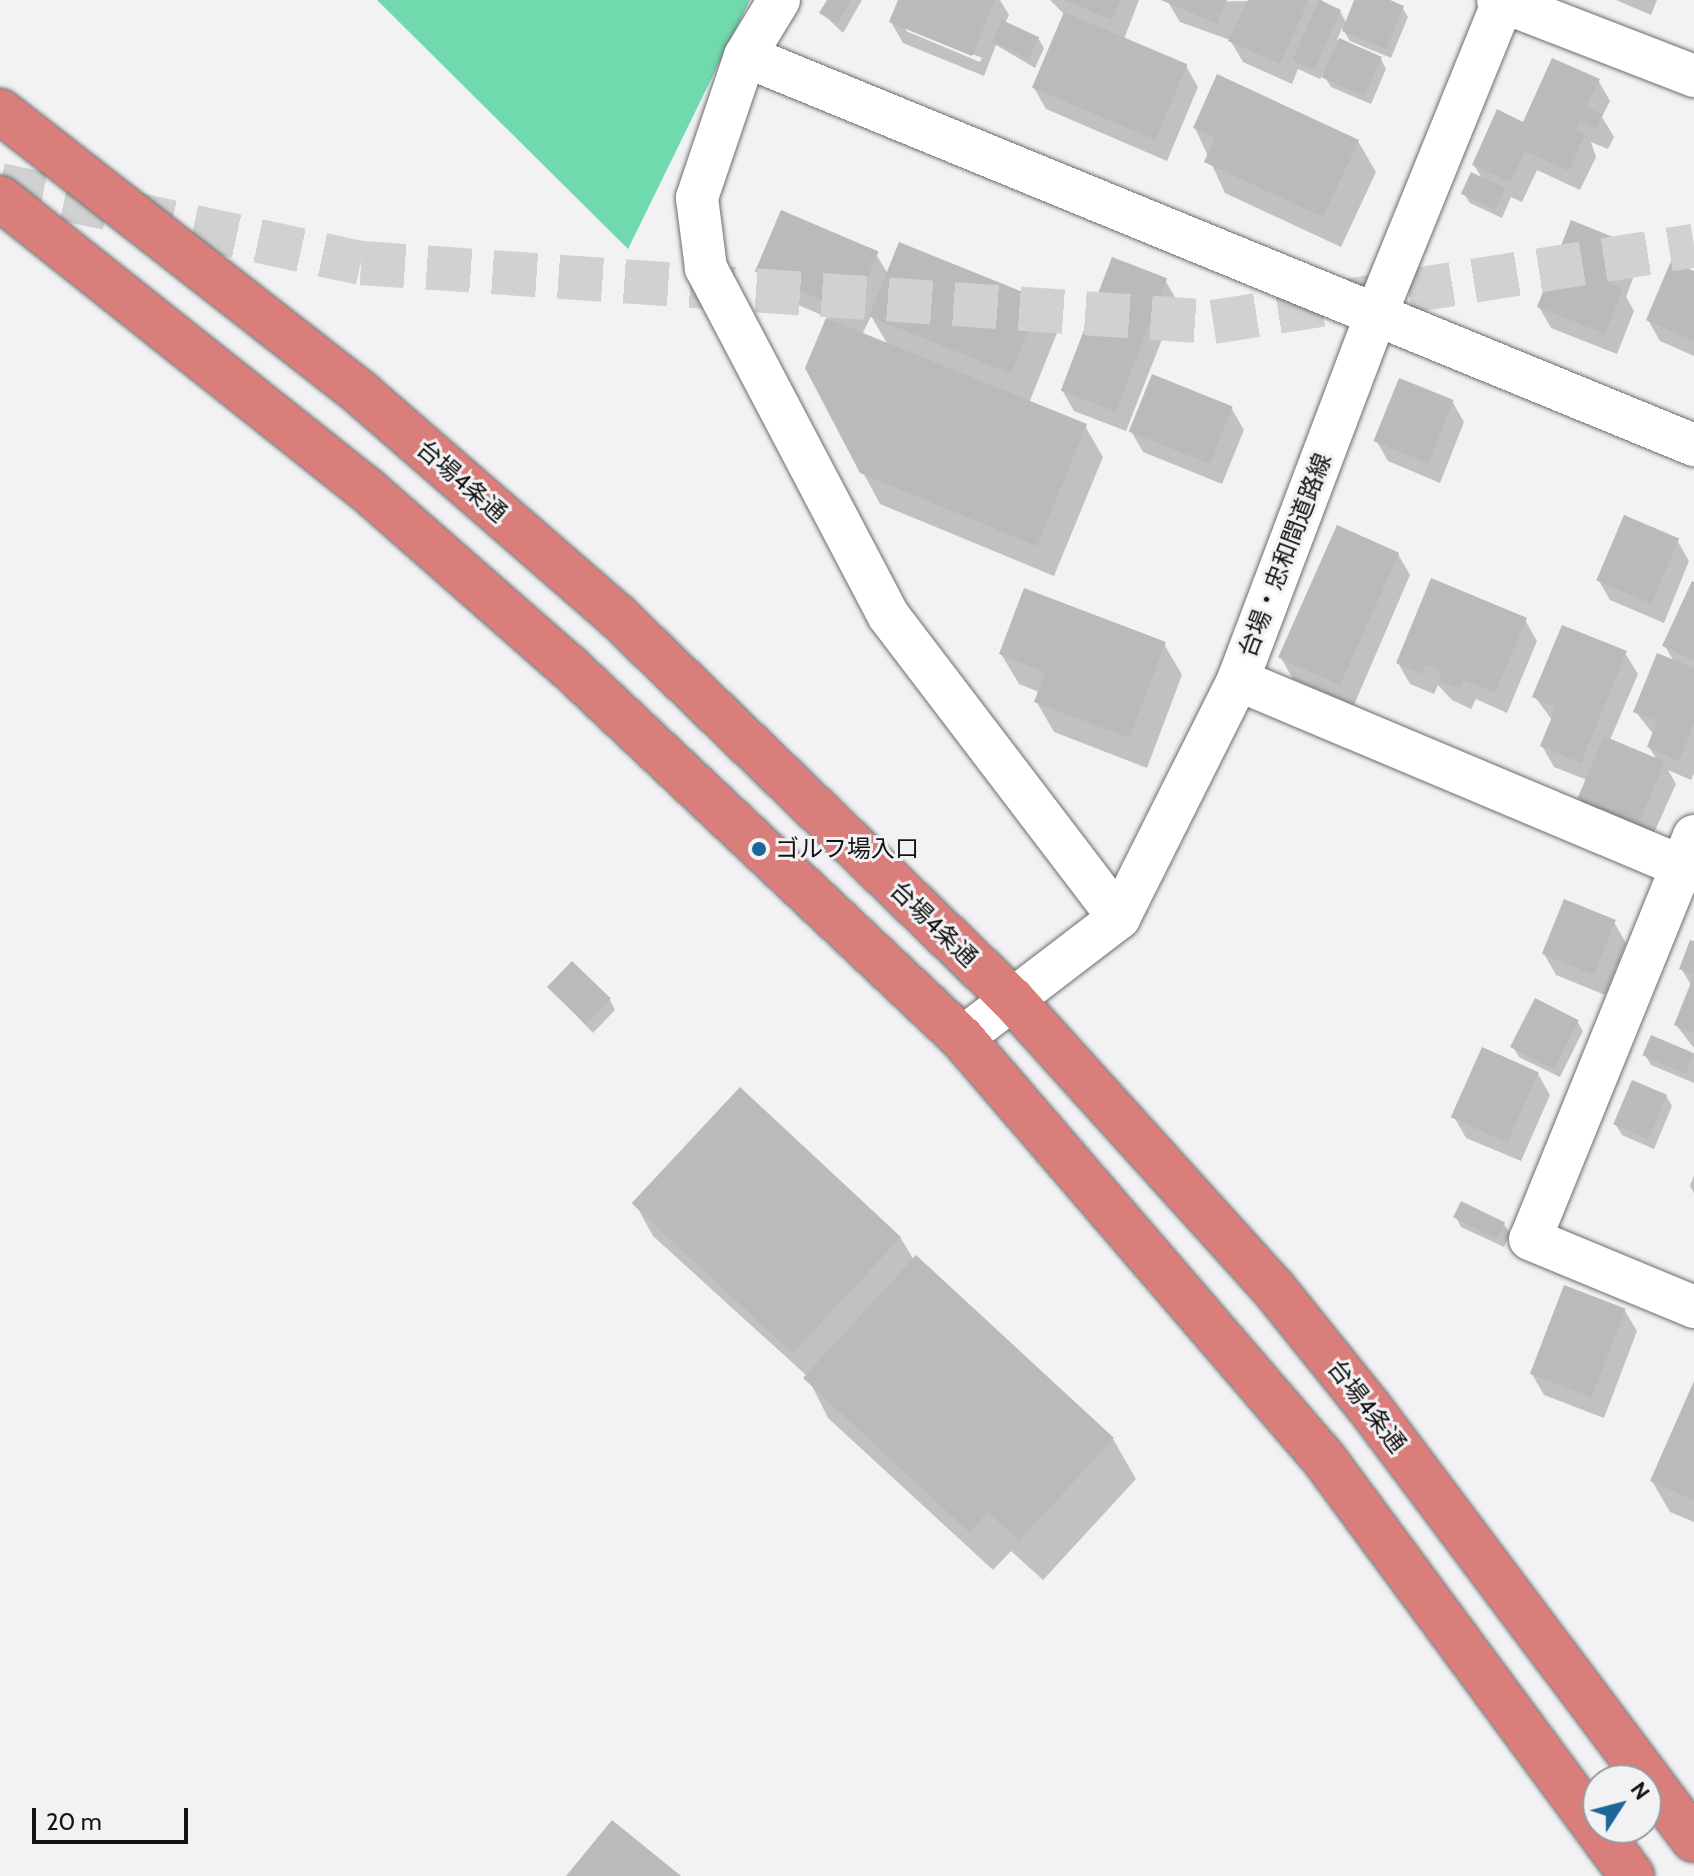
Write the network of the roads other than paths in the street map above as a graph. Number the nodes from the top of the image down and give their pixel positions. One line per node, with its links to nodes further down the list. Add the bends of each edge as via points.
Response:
1 (779, 0): 3 (street)
2 (1502, 1): 4 (street); 7 (street, 台場・忠和間道路線)
3 (745, 56): 7 (street); 11 (street, via 697,198 706,268 888,615)
4 (1694, 76)
5 (0, 111): 12 (highway, 台場4条通, via 363,395 606,606)
6 (0, 198): 13 (highway, via 365,488 569,667)
7 (1377, 312): 8 (street); 9 (street, 台場・忠和間道路線)
8 (1694, 445)
9 (1238, 680): 10 (street); 11 (street, 台場・忠和間道路線)
10 (1690, 858): 14 (street, via 1530,1239)
11 (1119, 918): 12 (street, 台場・忠和間道路線)
12 (1012, 999): 13 (street, 台場・忠和間道路線); 15 (highway, 台場4条通, via 1293,1313)
13 (962, 1038): 16 (highway, via 1324,1459)
14 (1694, 1307)
15 (1694, 1840)
16 (1632, 1876)

